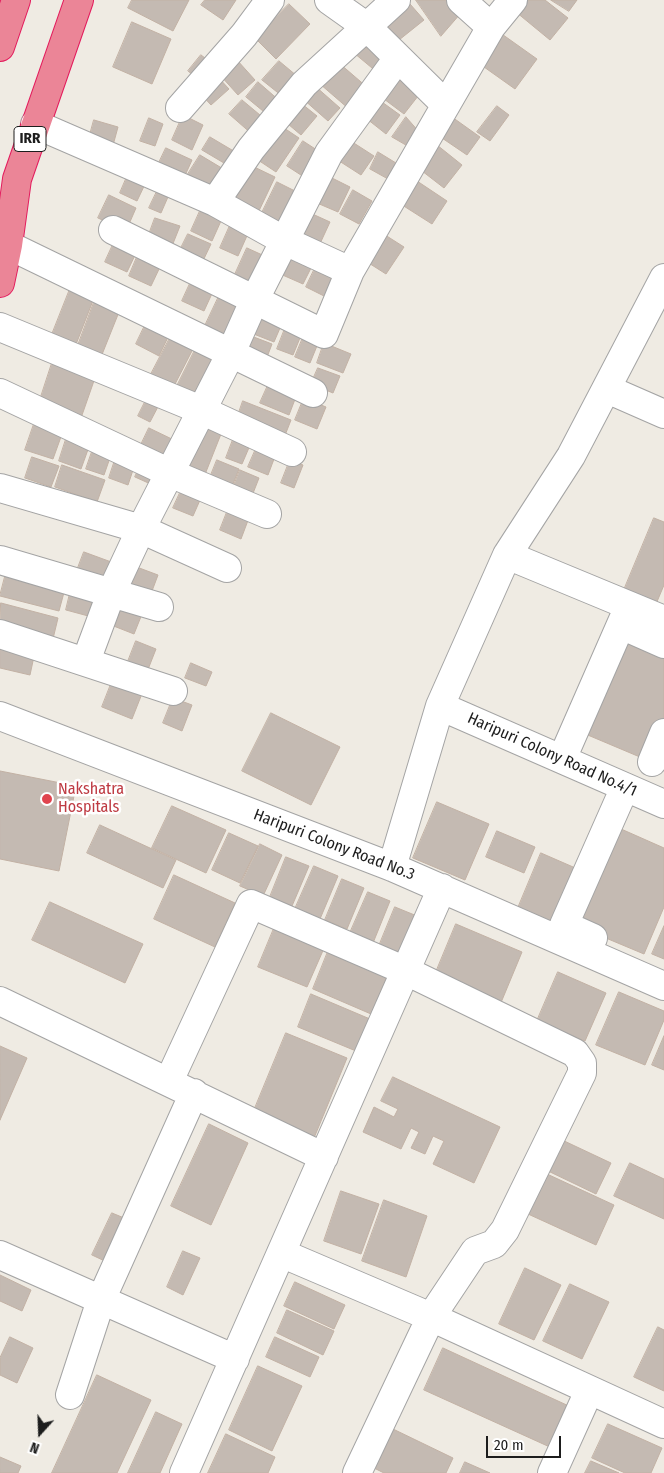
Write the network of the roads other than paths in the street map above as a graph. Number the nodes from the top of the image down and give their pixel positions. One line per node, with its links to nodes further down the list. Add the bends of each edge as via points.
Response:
1 (16, 0): 10 (highway)
2 (79, 0): 14 (highway, IRR)
3 (270, 0): 13 (street)
4 (329, 0): 8 (street)
5 (396, 0): 8 (street)
6 (461, 0): 9 (street)
7 (513, 0): 9 (street)
8 (367, 26): 11 (street); 15 (street, via 304,84 251,149)
9 (491, 27): 12 (street)
10 (0, 47)
11 (398, 58): 12 (street); 17 (street, via 329,153)
12 (446, 105): 19 (street)
13 (180, 108)
14 (35, 124): 15 (street); 18 (highway, IRR, via 17,179)
15 (215, 202): 17 (street)
16 (113, 230): 22 (street)
17 (285, 241): 19 (street); 22 (street)
18 (8, 245): 21 (highway, IRR); 24 (street)
19 (350, 271): 22 (street, via 324,334)
20 (664, 278): 25 (street)
21 (0, 283)
22 (254, 301): 24 (street)
23 (0, 327): 28 (street)
24 (230, 354): 27 (street); 28 (street)
25 (607, 389): 29 (street); 35 (street, via 571,456)
26 (0, 393): 31 (street)
27 (312, 393)
28 (201, 410): 30 (street); 31 (street)
29 (664, 414)
30 (292, 452)
31 (170, 473): 33 (street); 34 (street)
32 (0, 488): 34 (street)
33 (267, 514)
34 (141, 529): 37 (street); 38 (street)
35 (507, 555): 40 (street); 46 (street)
36 (0, 560): 38 (street)
37 (227, 568)
38 (112, 592): 39 (street); 44 (street)
39 (159, 607)
40 (625, 615): 41 (street); 43 (street); 49 (street)
41 (664, 620)
42 (0, 634): 44 (street)
43 (664, 644)
44 (86, 661): 45 (street)
45 (173, 691)
46 (440, 706): 49 (street, Haripuri Colony Road No.4/1); 53 (street)
47 (0, 716): 53 (street, Haripuri Colony Road No.3)
48 (664, 733): 50 (street)
49 (562, 759): 51 (street, Haripuri Colony Road No.4/1)
50 (652, 762)
51 (625, 787): 52 (street, Haripuri Colony Road No.4/1); 55 (street)
52 (664, 804)
53 (392, 866): 54 (street, Haripuri Colony Road No.3)
54 (442, 888): 55 (street, Haripuri Colony Road No.3); 57 (street)
55 (561, 932): 56 (street); 58 (street, Haripuri Colony Road No.3)
56 (634, 955)
57 (406, 971): 60 (street, via 251,904); 62 (street); 66 (street, via 575,1053 582,1063 582,1073 506,1230 494,1244 475,1251)
58 (664, 986)
59 (0, 1001): 60 (street)
60 (169, 1081): 61 (street)
61 (194, 1093): 62 (street); 65 (street)
62 (324, 1156): 63 (street)
63 (281, 1253): 66 (street); 67 (street)
64 (0, 1256): 65 (street)
65 (101, 1300): 67 (street); 69 (street)
66 (431, 1316): 68 (street); 72 (street)
67 (235, 1359): 71 (street)
68 (589, 1391): 70 (street); 73 (street)
69 (70, 1395)
70 (664, 1424)
71 (184, 1473)
72 (357, 1473)
73 (552, 1473)

